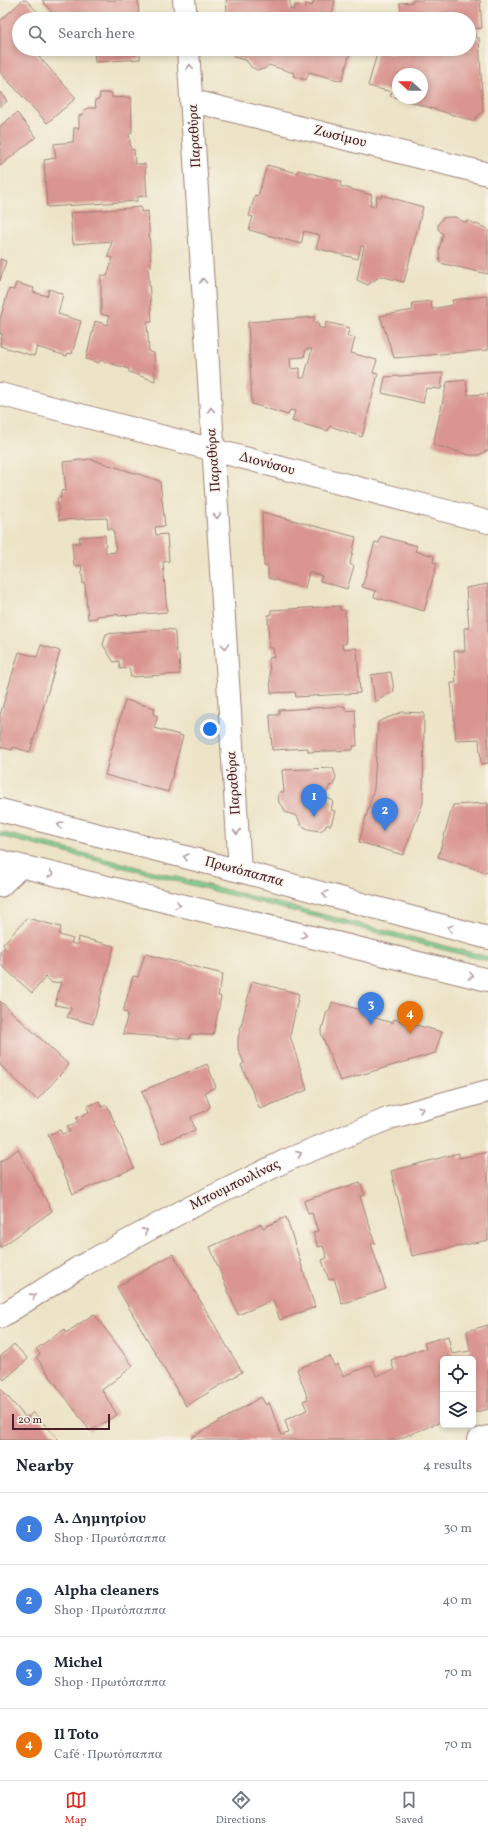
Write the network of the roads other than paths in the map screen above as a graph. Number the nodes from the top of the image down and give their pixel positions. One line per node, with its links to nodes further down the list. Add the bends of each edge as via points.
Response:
1 (184, 0): 2 (street)
2 (185, 12)
3 (189, 56): 4 (street, Παραθύρα, one-way to 3)
4 (193, 101): 5 (street, Ζωσίμου); 7 (street, Παραθύρα, one-way to 4)
5 (488, 174)
6 (0, 394): 7 (street, Διονύσου)
7 (213, 449): 8 (street, Διονύσου); 12 (street, Παραθύρα, one-way to 12)
8 (488, 522)
9 (0, 810): 12 (street, Πρωτόπαππα, one-way to 9)
10 (0, 861): 11 (street)
11 (21, 866): 13 (street); 15 (street, one-way to 15)
12 (240, 871): 14 (street, Πρωτόπαππα, one-way to 12)
13 (0, 886)
14 (488, 938)
15 (488, 980)
16 (488, 1091): 17 (street, Μπουμπουλίνας, one-way to 16, via 78,1268 183,1211 287,1160 390,1118)
17 (0, 1317)
18 (488, 1438): 19 (street)
19 (478, 1440)

